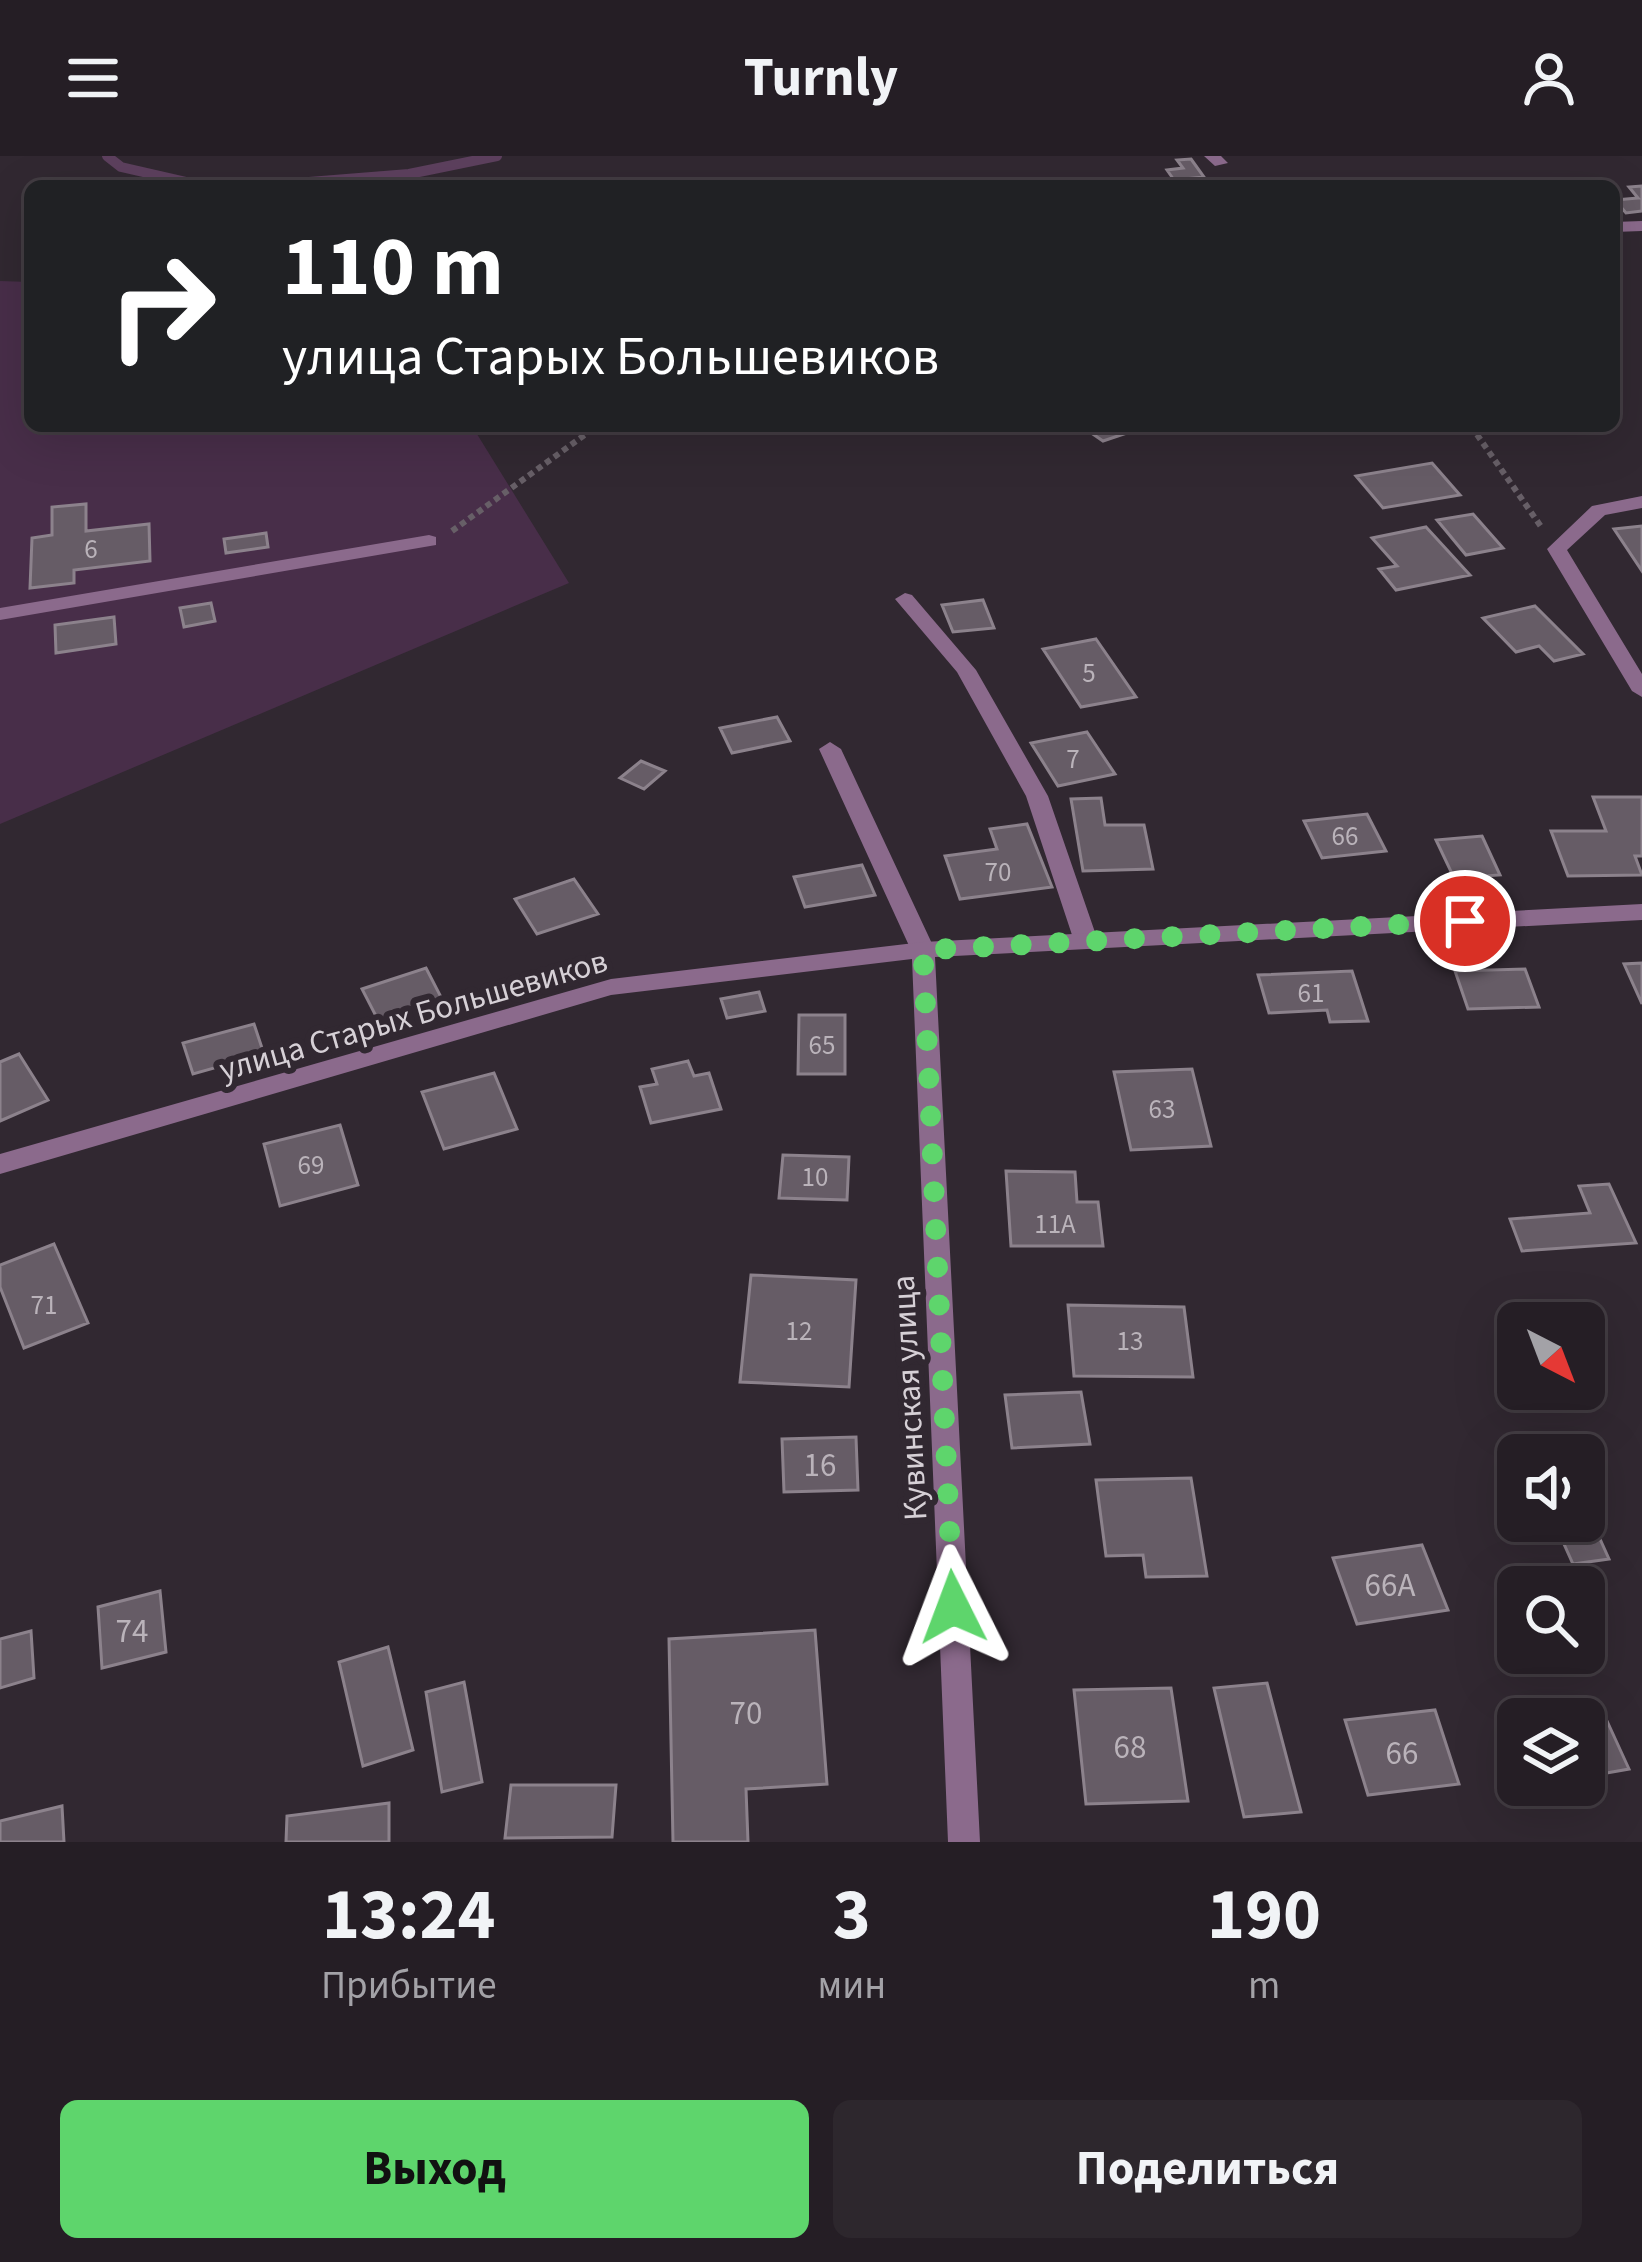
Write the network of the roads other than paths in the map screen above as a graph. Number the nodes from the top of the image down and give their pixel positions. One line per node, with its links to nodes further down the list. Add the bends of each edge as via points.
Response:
1 (1642, 502): 5 (street, via 1600,510 1557,549)
2 (428, 541): 4 (street)
3 (905, 599): 8 (street, via 966,670 1037,796)
4 (0, 614)
5 (1642, 691)
6 (830, 749): 9 (street)
7 (1642, 912): 8 (street, улица Старых Большевиков)
8 (1086, 941): 9 (street, улица Старых Большевиков)
9 (923, 950): 10 (street, улица Старых Большевиков, via 611,987); 11 (street, Кувинская улица)
10 (0, 1165)
11 (964, 1842)

